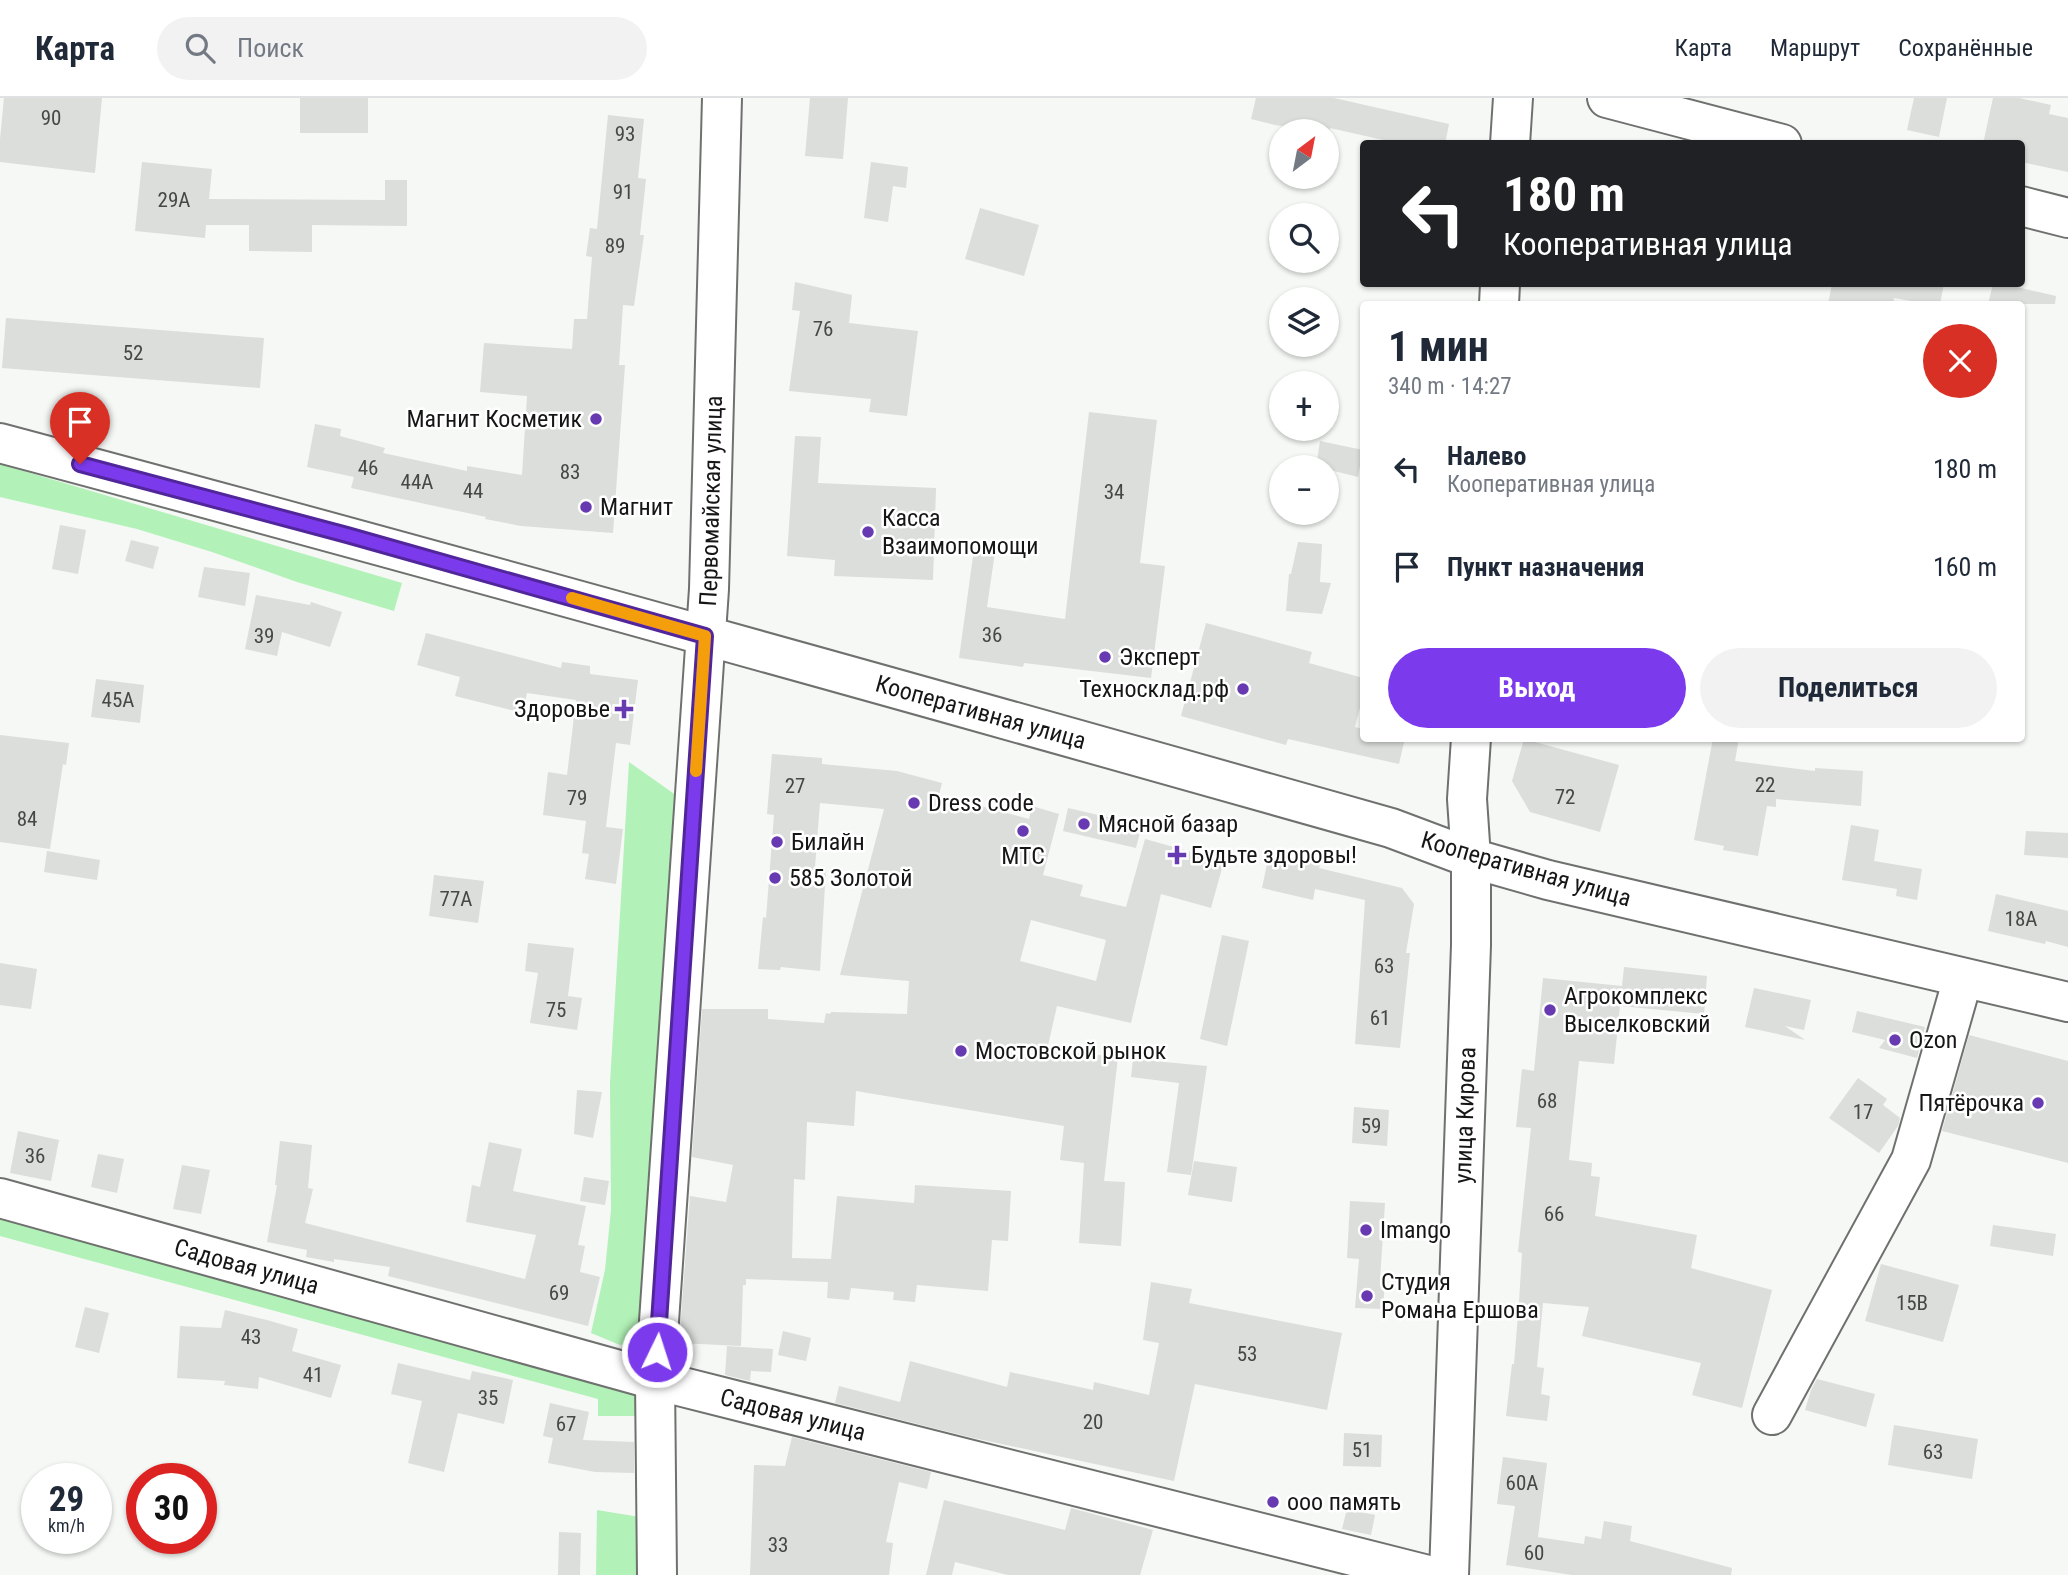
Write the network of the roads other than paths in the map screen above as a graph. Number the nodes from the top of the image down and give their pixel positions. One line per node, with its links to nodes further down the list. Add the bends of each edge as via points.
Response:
1 (722, 98): 9 (street, Первомайская улица)
2 (1513, 98): 4 (street)
3 (1607, 98): 5 (street)
4 (1510, 140)
5 (1767, 140)
6 (2025, 207): 7 (street)
7 (2068, 218)
8 (0, 443): 9 (street, Кооперативная улица)
9 (705, 636): 11 (street, Кооперативная улица, via 1379,825); 15 (street, Первомайская улица)
10 (1471, 742): 11 (street, улица Кирова, via 1466,799)
11 (1471, 858): 12 (street, Кооперативная улица); 19 (street, улица Кирова)
12 (1963, 978): 13 (street, Кооперативная улица); 16 (street, via 1911,1160)
13 (2068, 1002)
14 (0, 1198): 15 (street, Садовая улица)
15 (655, 1380): 17 (street, Первомайская улица); 18 (street, Садовая улица)
16 (1772, 1415)
17 (657, 1575)
18 (1428, 1575)
19 (1450, 1575)

